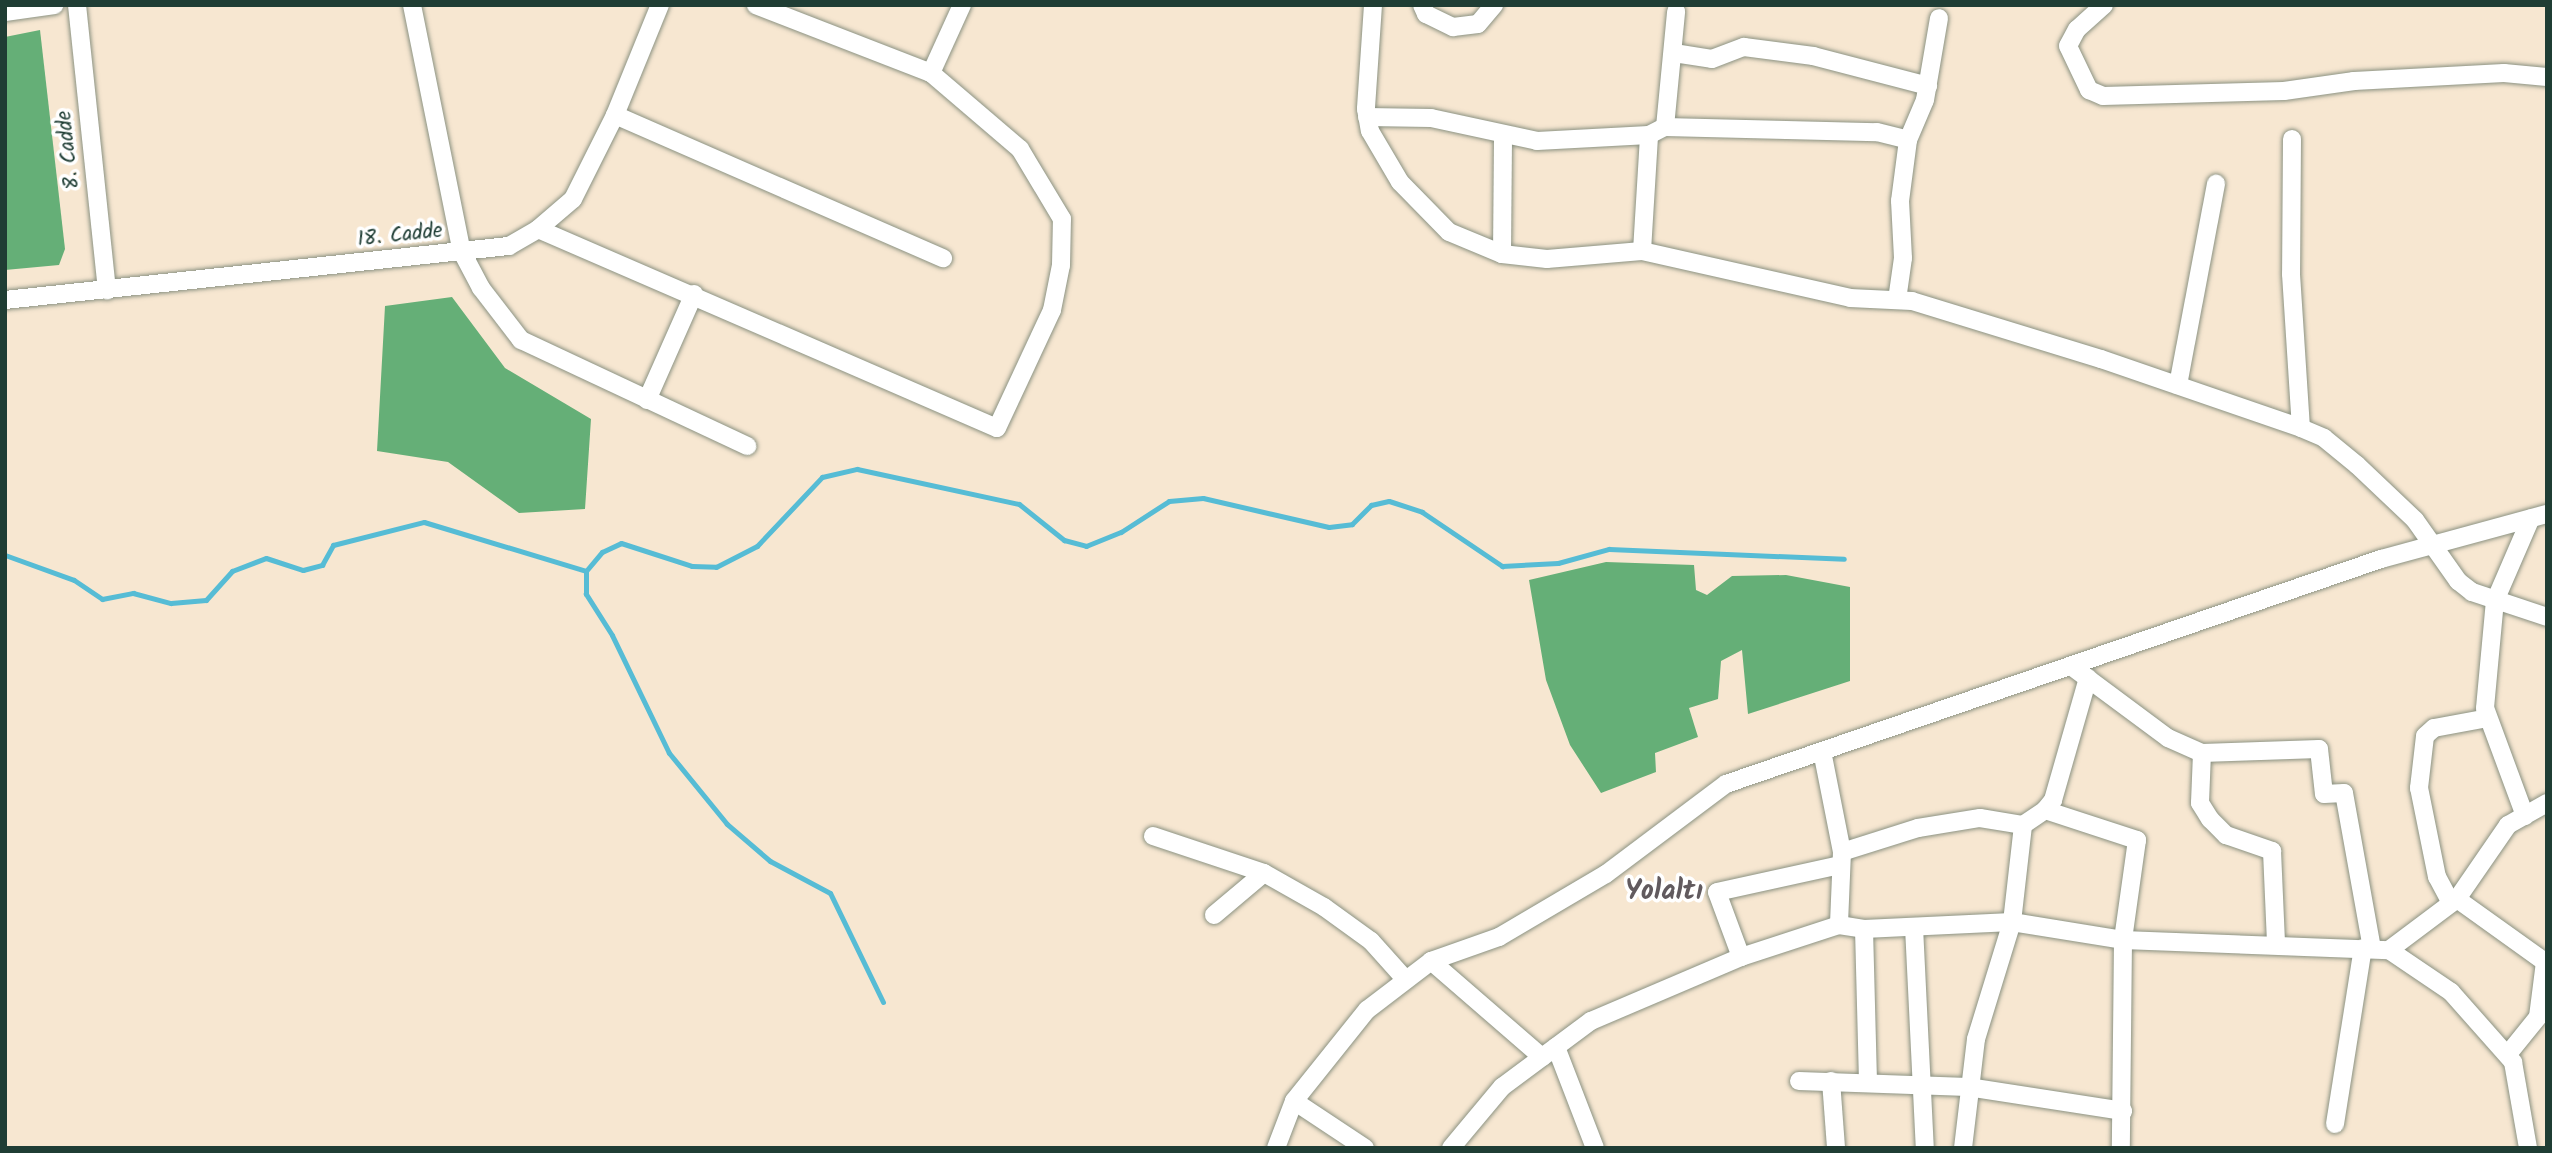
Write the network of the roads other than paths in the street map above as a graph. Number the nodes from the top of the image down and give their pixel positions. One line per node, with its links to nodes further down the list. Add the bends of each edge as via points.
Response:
1 (55, 5): 11 (street)
2 (77, 5): 30 (street, 8. Cadde)
3 (412, 5): 27 (street)
4 (660, 5): 18 (street, 18. Cadde)
5 (756, 5): 15 (street)
6 (962, 5): 15 (street)
7 (1373, 5): 19 (street)
8 (1422, 5): 9 (street, via 1426,14 1453,27 1478,24)
9 (1494, 5)
10 (2105, 5): 16 (street, via 2077,29 2068,46 2090,90 2103,96 2284,91 2354,81 2504,73)
11 (5, 12)
12 (1676, 12): 14 (street)
13 (1939, 18): 17 (street)
14 (1674, 54): 17 (street, via 1712,59 1744,47 1813,56); 20 (street)
15 (931, 73): 31 (street, via 1020,149 1062,219 1061,265 1052,310 997,428)
16 (2547, 77)
17 (1928, 86): 23 (street)
18 (615, 115): 25 (street, 18. Cadde, via 573,199); 29 (street)
19 (1367, 117): 21 (street, via 1431,118); 28 (street, via 1382,154 1428,214 1449,232)
20 (1657, 131): 21 (street, via 1537,141); 23 (street, via 1877,132); 26 (street)
21 (1503, 137): 28 (street)
22 (2292, 139): 36 (street, via 2291,274)
23 (1908, 140): 33 (street, via 1900,201 1903,258)
24 (2216, 184): 34 (street)
25 (538, 229): 27 (street, 18. Cadde, via 509,246); 31 (street)
26 (1642, 251): 28 (street, via 1547,259); 33 (street, via 1850,298)
27 (462, 252): 30 (street, 18. Cadde); 35 (street, via 481,288 521,340)
28 (1502, 254)
29 (943, 258)
30 (107, 290): 32 (street, 18. Cadde)
31 (694, 295): 35 (street)
32 (5, 300)
33 (1897, 300): 34 (street)
34 (2178, 385): 36 (street)
35 (647, 401): 37 (street)
36 (2301, 428): 39 (street, via 2357,464 2415,520)
37 (747, 446)
38 (2539, 516): 39 (street); 40 (street)
39 (2429, 545): 40 (street, via 2458,581); 42 (street)
40 (2495, 601): 41 (street); 44 (street)
41 (2547, 617)
42 (2071, 666): 43 (street); 45 (street)
43 (2088, 678): 46 (street, via 2168,738); 48 (street, via 2053,800)
44 (2488, 718): 49 (street); 54 (street, via 2434,728 2425,736 2420,788 2437,877)
45 (1822, 751): 52 (street); 64 (street, via 1726,784 1606,874 1499,937)
46 (2202, 753): 61 (street, via 2200,803 2210,818 2226,835 2272,851); 62 (street, via 2319,749 2325,794 2344,793)
47 (2547, 803): 49 (street)
48 (2045, 810): 50 (street); 60 (street, via 2137,840)
49 (2525, 816): 54 (street, via 2508,825)
50 (2023, 825): 52 (street, via 1980,818 1918,828); 56 (street)
51 (1153, 836): 53 (street)
52 (1841, 859): 57 (street); 63 (street, via 1717,892)
53 (1264, 873): 55 (street); 65 (street, via 1371,941)
54 (2454, 901): 62 (street); 67 (street, via 2545,962 2538,1017)
55 (1214, 915)
56 (2012, 922): 58 (street); 60 (street); 72 (street, via 1976,1039)
57 (1839, 925): 59 (street); 63 (street)
58 (1914, 927): 59 (street); 71 (street)
59 (1864, 929): 68 (street)
60 (2123, 940): 61 (street); 74 (street)
61 (2276, 943): 62 (street)
62 (2375, 949): 67 (street, via 2451,992); 75 (street)
63 (1741, 957): 66 (street, via 1591,1021)
64 (1431, 961): 65 (street); 66 (street)
65 (1406, 980): 73 (street, via 1367,1010)
66 (1549, 1052): 78 (street, via 1502,1087); 79 (street)
67 (2508, 1054): 84 (street, via 2514,1062)
68 (1868, 1080): 70 (street); 71 (street)
69 (1799, 1081): 70 (street)
70 (1831, 1081): 80 (street)
71 (1920, 1083): 72 (street); 81 (street)
72 (1968, 1087): 74 (street); 82 (street)
73 (1294, 1101): 76 (street); 77 (street)
74 (2123, 1111): 83 (street)
75 (2335, 1124)
76 (1276, 1148)
77 (1365, 1148)
78 (1451, 1148)
79 (1595, 1148)
80 (1836, 1148)
81 (1925, 1148)
82 (1963, 1148)
83 (2121, 1148)
84 (2528, 1148)

